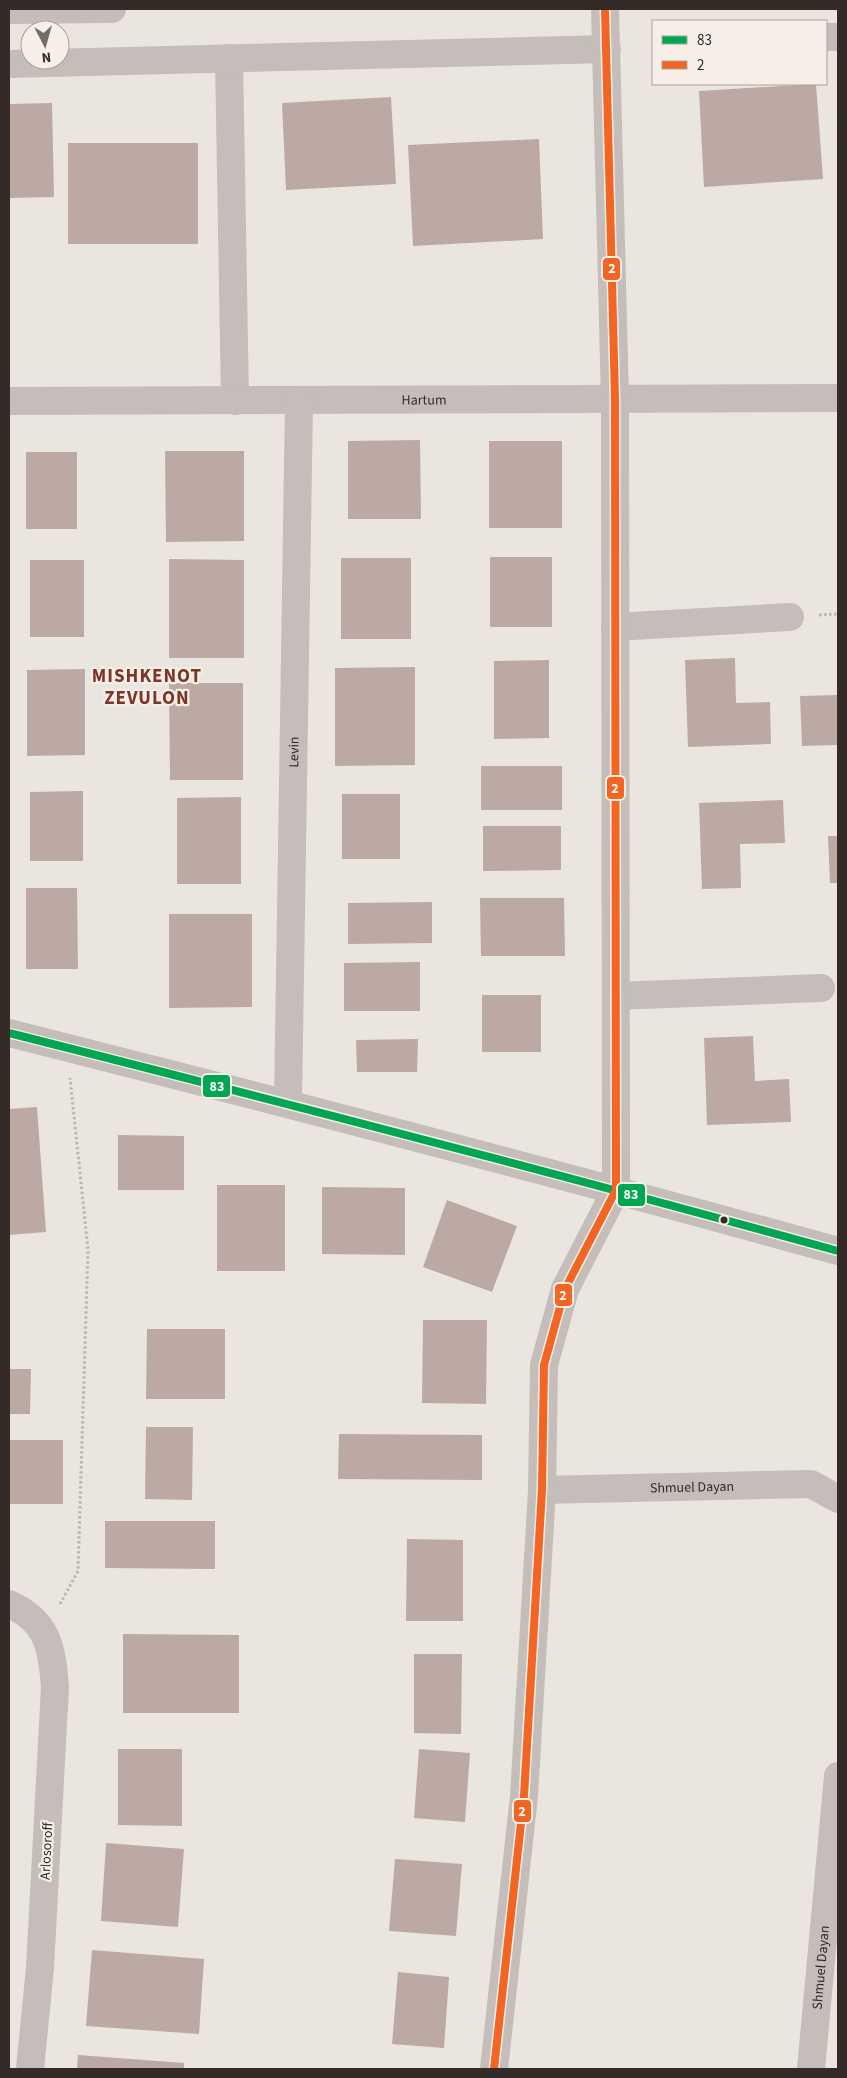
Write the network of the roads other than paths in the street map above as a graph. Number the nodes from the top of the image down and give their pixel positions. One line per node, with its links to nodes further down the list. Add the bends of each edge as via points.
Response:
1 (112, 9): 3 (street)
2 (605, 9): 4 (street)
3 (9, 10)
4 (607, 49): 5 (street); 8 (street)
5 (229, 58): 6 (street); 10 (street)
6 (9, 64)
7 (838, 398): 8 (street, Hartum)
8 (615, 399): 11 (street, Hartum); 13 (street)
9 (9, 401): 10 (street, Hartum)
10 (235, 401): 11 (street, Hartum)
11 (299, 401): 17 (street, Levin)
12 (790, 617): 13 (street)
13 (615, 627): 15 (street)
14 (821, 988): 15 (street)
15 (616, 996): 18 (street)
16 (9, 1033): 17 (street)
17 (288, 1103): 18 (street)
18 (616, 1190): 19 (street); 20 (street, via 565,1289 544,1365)
19 (838, 1251)
20 (542, 1490): 21 (street, Shmuel Dayan, via 811,1484); 25 (street, via 524,1796)
21 (838, 1499)
22 (9, 1604): 24 (street, Arlosoroff, via 24,1611 45,1634 53,1654 56,1686 40,1968)
23 (838, 1776): 26 (street, Shmuel Dayan)
24 (30, 2069)
25 (494, 2069)
26 (811, 2069)

